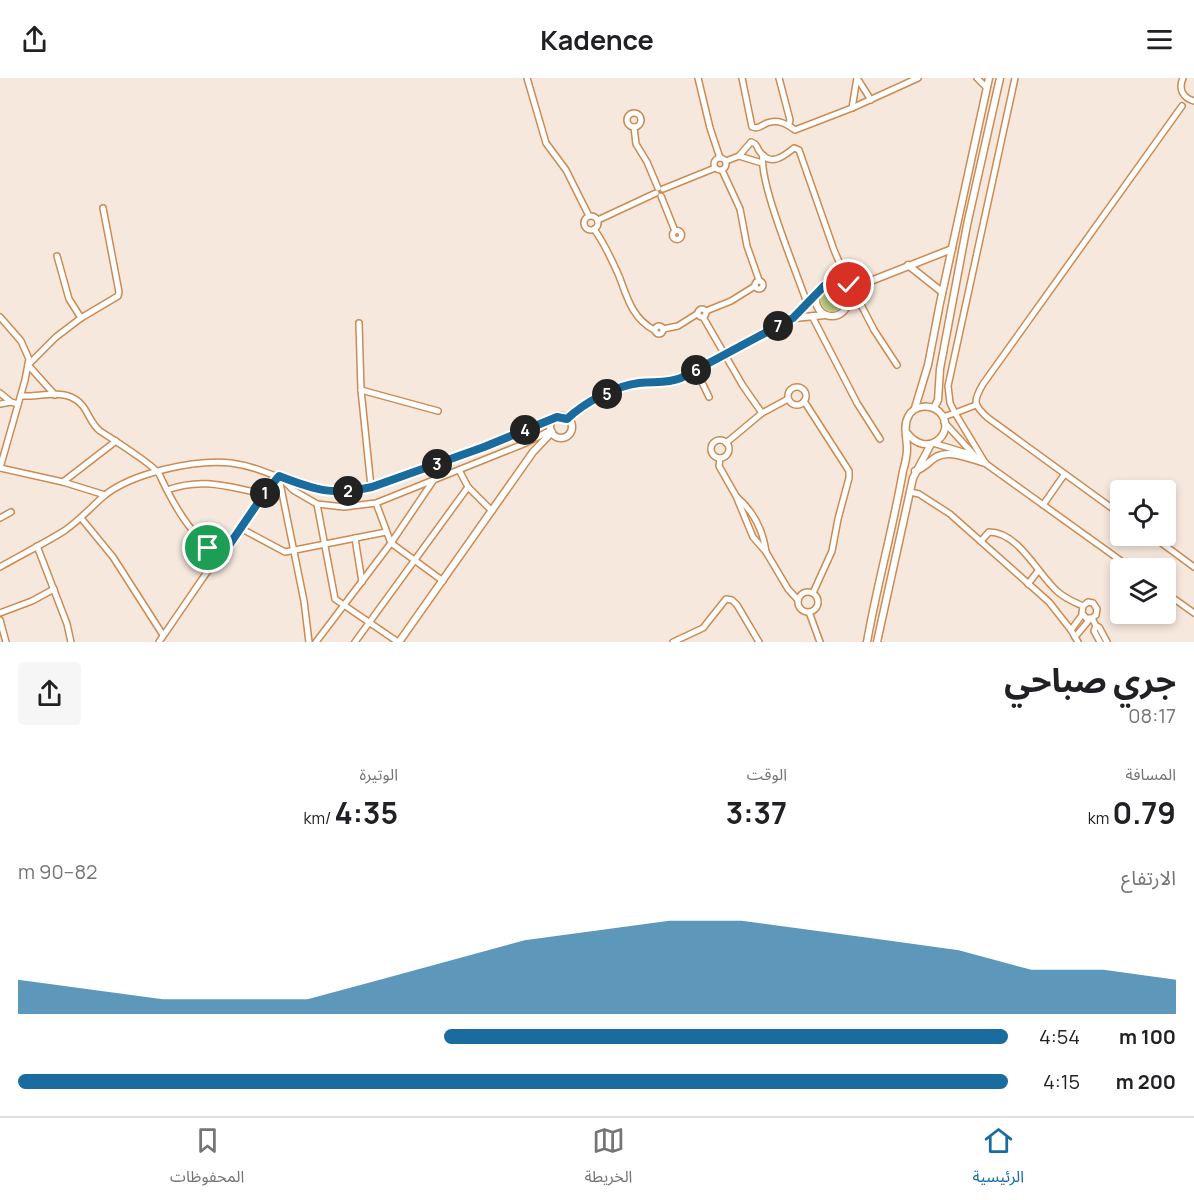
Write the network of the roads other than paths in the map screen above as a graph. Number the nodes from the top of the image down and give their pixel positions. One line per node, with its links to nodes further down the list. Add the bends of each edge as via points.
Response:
1 (527, 78): 27 (street, via 546,143 566,170)
2 (698, 78): 21 (street, via 710,128)
3 (742, 78): 17 (street, via 752,127 775,122)
4 (779, 78): 17 (street)
5 (918, 78): 13 (street)
6 (977, 78): 11 (street)
7 (989, 78): 11 (street)
8 (1000, 78): 64 (street, via 967,225)
9 (1015, 78): 67 (street, via 948,386)
10 (1183, 78): 12 (street, via 1180,87)
11 (986, 87): 31 (street)
12 (1184, 96): 14 (street); 15 (street)
13 (871, 100): 16 (street); 16 (street, via 857,78)
14 (1193, 101): 15 (street)
15 (1182, 106): 62 (street, via 983,384)
16 (852, 108): 17 (street, via 798,130)
17 (789, 124)
18 (634, 127): 25 (street, via 636,144)
19 (763, 155): 20 (street, via 751,142); 22 (street); 36 (street, via 776,159 793,149 799,150)
20 (739, 156): 21 (street); 22 (street)
21 (723, 160): 23 (street, via 715,160); 24 (street, via 726,167)
22 (762, 163): 40 (street)
23 (715, 168): 24 (street); 25 (street)
24 (722, 170): 42 (street, via 740,209 757,283)
25 (659, 191): 28 (street); 30 (street)
26 (103, 208): 46 (street, via 119,292)
27 (589, 216): 28 (street); 29 (street, via 585,225)
28 (598, 220): 29 (street)
29 (594, 229): 42 (street, via 613,262 630,305 642,321 654,330 657,326 663,329)
30 (675, 231)
31 (952, 249): 33 (street); 37 (street)
32 (57, 256): 46 (street, via 69,299)
33 (908, 265): 34 (street); 37 (street)
34 (863, 284): 36 (street); 39 (street)
35 (837, 285): 36 (street); 38 (street, via 824,286); 41 (street, via 844,290)
36 (849, 285)
37 (942, 292): 63 (street)
38 (818, 293): 40 (street); 43 (street, via 819,308)
39 (855, 293): 41 (street); 51 (street)
40 (807, 303): 47 (street)
41 (848, 303): 43 (street, via 840,314)
42 (702, 314): 49 (street)
43 (827, 315): 44 (street)
44 (812, 316): 47 (street); 73 (street, via 856,403)
45 (0, 317): 50 (street, via 21,340)
46 (81, 318): 50 (street)
47 (793, 318): 49 (street)
48 (359, 323): 53 (street)
49 (725, 355): 52 (street); 66 (street)
50 (28, 365): 55 (street); 56 (street)
51 (897, 365)
52 (696, 370): 57 (street); 68 (street, via 672,382 639,383 591,400)
53 (361, 390): 65 (street); 88 (street)
54 (0, 393): 60 (street)
55 (55, 395): 56 (street); 74 (street, via 72,398 84,406 93,424)
56 (21, 396): 60 (street)
57 (709, 397)
58 (789, 399): 59 (street, via 797,405); 59 (street, via 790,390 798,387 805,392); 66 (street)
59 (804, 401): 123 (street, via 849,471 832,551)
60 (14, 403): 61 (street); 80 (street)
61 (0, 404)
62 (976, 405): 67 (street); 84 (street)
63 (915, 408): 64 (street); 72 (street, via 905,424)
64 (934, 408): 69 (street)
65 (438, 411)
66 (762, 413): 75 (street)
67 (955, 413): 69 (street); 79 (street)
68 (567, 419): 70 (street); 71 (street, via 572,428 567,436 559,438)
69 (944, 419): 76 (street, via 944,430); 77 (street)
70 (552, 421): 71 (street); 88 (street)
71 (551, 431): 81 (street); 99 (street)
72 (907, 433): 76 (street, via 921,445); 149 (street, via 903,474)
73 (880, 439)
74 (116, 441): 82 (street); 87 (street)
75 (726, 443): 78 (street, via 729,451); 78 (street, via 717,441 711,447 714,456)
76 (932, 444): 77 (street); 83 (street)
77 (975, 456): 79 (street)
78 (720, 458): 94 (street, via 719,466)
79 (985, 463): 83 (street, via 952,453); 97 (street)
80 (0, 468): 87 (street)
81 (459, 470): 86 (street); 89 (street)
82 (158, 471): 85 (street, via 228,463); 90 (street); 93 (street)
83 (915, 471): 91 (street)
84 (1064, 475): 97 (street); 98 (street)
85 (279, 476): 88 (street, via 333,492); 92 (street); 96 (street); 111 (street)
86 (434, 480): 95 (street); 108 (street)
87 (63, 482): 93 (street)
88 (372, 487)
89 (468, 487): 99 (street); 115 (street)
90 (167, 490): 92 (street, via 195,483); 113 (street, via 196,535)
91 (910, 492): 106 (street, via 950,514); 150 (street)
92 (264, 494): 103 (street)
93 (105, 495): 102 (street)
94 (736, 495): 112 (street, via 753,537); 112 (street, via 754,516)
95 (376, 503): 96 (street, via 344,507); 104 (street)
96 (316, 504): 107 (street)
97 (1042, 505): 114 (street)
98 (1110, 507)
99 (492, 511): 119 (street)
100 (11, 512): 101 (street)
101 (0, 518)
102 (81, 518): 109 (street); 137 (street, via 113,557)
103 (242, 529): 111 (street, via 283,552); 113 (street)
104 (386, 532): 105 (street); 108 (street)
105 (355, 538): 107 (street); 120 (street)
106 (981, 541): 118 (street, via 989,532 1009,540 1028,555); 121 (street)
107 (323, 543): 111 (street); 126 (street, via 333,595)
108 (391, 543): 115 (street); 120 (street)
109 (37, 546): 116 (street); 122 (street)
110 (1166, 546): 117 (street)
111 (294, 551): 142 (street)
112 (766, 552): 124 (street)
113 (221, 557): 137 (street)
114 (1117, 558)
115 (415, 560): 119 (street); 134 (street)
116 (0, 567)
117 (1194, 567)
118 (1038, 571): 121 (street); 127 (street, via 1058,592)
119 (443, 581): 145 (street)
120 (362, 582): 126 (street)
121 (1028, 584): 136 (street, via 1049,602)
122 (54, 589): 129 (street); 140 (street)
123 (813, 593): 124 (street, via 804,592); 128 (street, via 818,604)
124 (798, 600): 128 (street, via 800,609)
125 (1176, 600): 130 (street)
126 (344, 606): 134 (street); 143 (street)
127 (1083, 606): 131 (street); 132 (street, via 1095,605 1097,611)
128 (809, 612): 148 (street)
129 (0, 613)
130 (1194, 613)
131 (1082, 615): 132 (street); 136 (street)
132 (1091, 618): 135 (street); 138 (street)
133 (0, 620): 139 (street)
134 (369, 622): 144 (street); 145 (street)
135 (1096, 626): 151 (street); 152 (street)
136 (1071, 630): 138 (street)
137 (163, 636): 141 (street)
138 (1077, 640)
139 (6, 642)
140 (71, 642)
141 (159, 642)
142 (309, 642)
143 (316, 642)
144 (355, 642)
145 (398, 642)
146 (673, 642): 147 (street, via 703,628 726,599 737,605)
147 (759, 642)
148 (820, 642)
149 (867, 642)
150 (878, 642)
151 (1100, 642)
152 (1107, 642)

